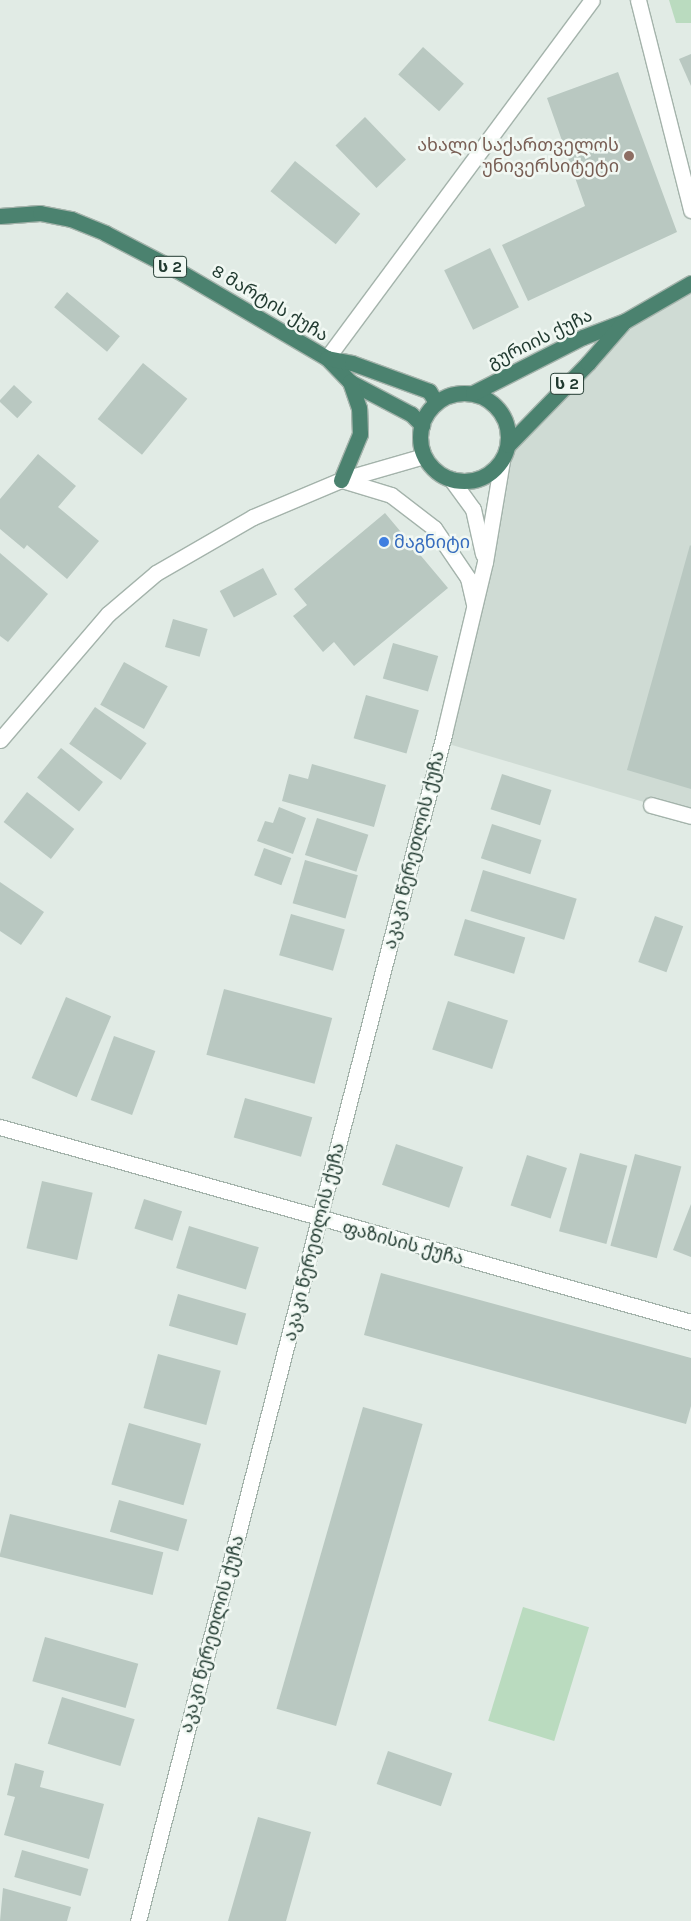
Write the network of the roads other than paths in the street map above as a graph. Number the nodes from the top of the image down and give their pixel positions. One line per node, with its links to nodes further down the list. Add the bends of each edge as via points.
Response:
1 (592, 0): 7 (main road)
2 (638, 0): 3 (main road)
3 (691, 210)
4 (0, 216): 7 (highway, 8 მარტის ქუჩა / ს 2, via 40,213 71,219 105,233 182,273)
5 (691, 284): 6 (highway, გურიის ქუჩა / ს 2)
6 (625, 321): 9 (highway, გურიის ქუჩა / ს 2, via 584,337); 12 (highway, გურიის ქუჩა / ს 2)
7 (327, 358): 8 (highway, 8 მარტის ქუჩა / ს 2); 10 (highway, 8 მარტის ქუჩა / ს 2, via 352,363 429,390)
8 (350, 382): 11 (highway, 8 მარტის ქუჩა / ს 2, via 411,414); 16 (highway, via 359,408 360,434)
9 (472, 393): 10 (highway, via 448,395); 12 (highway, via 496,406 508,431)
10 (436, 402): 11 (highway)
11 (422, 425): 13 (highway, via 420,435)
12 (508, 444): 14 (highway)
13 (424, 456): 15 (highway, via 431,466); 16 (main road)
14 (502, 460): 15 (highway, via 495,469 474,480); 17 (main road, აკაკი წერეთლის ქუჩა)
15 (451, 479): 17 (main road, აკაკი წერეთლის ქუჩა, via 473,509)
16 (341, 480): 18 (main road, via 391,495 434,528 468,578); 19 (main road, via 253,517 156,574 102,620)
17 (485, 562): 18 (main road, აკაკი წერეთლის ქუჩა)
18 (475, 609): 23 (main road, აკაკი წერეთლის ქუჩა)
19 (0, 740)
20 (651, 805): 21 (main road)
21 (691, 816)
22 (0, 1127): 23 (main road, ფაზისის ქუჩა)
23 (320, 1220): 24 (main road, ფაზისის ქუჩა); 25 (main road, აკაკი წერეთლის ქუჩა)
24 (691, 1322)
25 (138, 1921)

